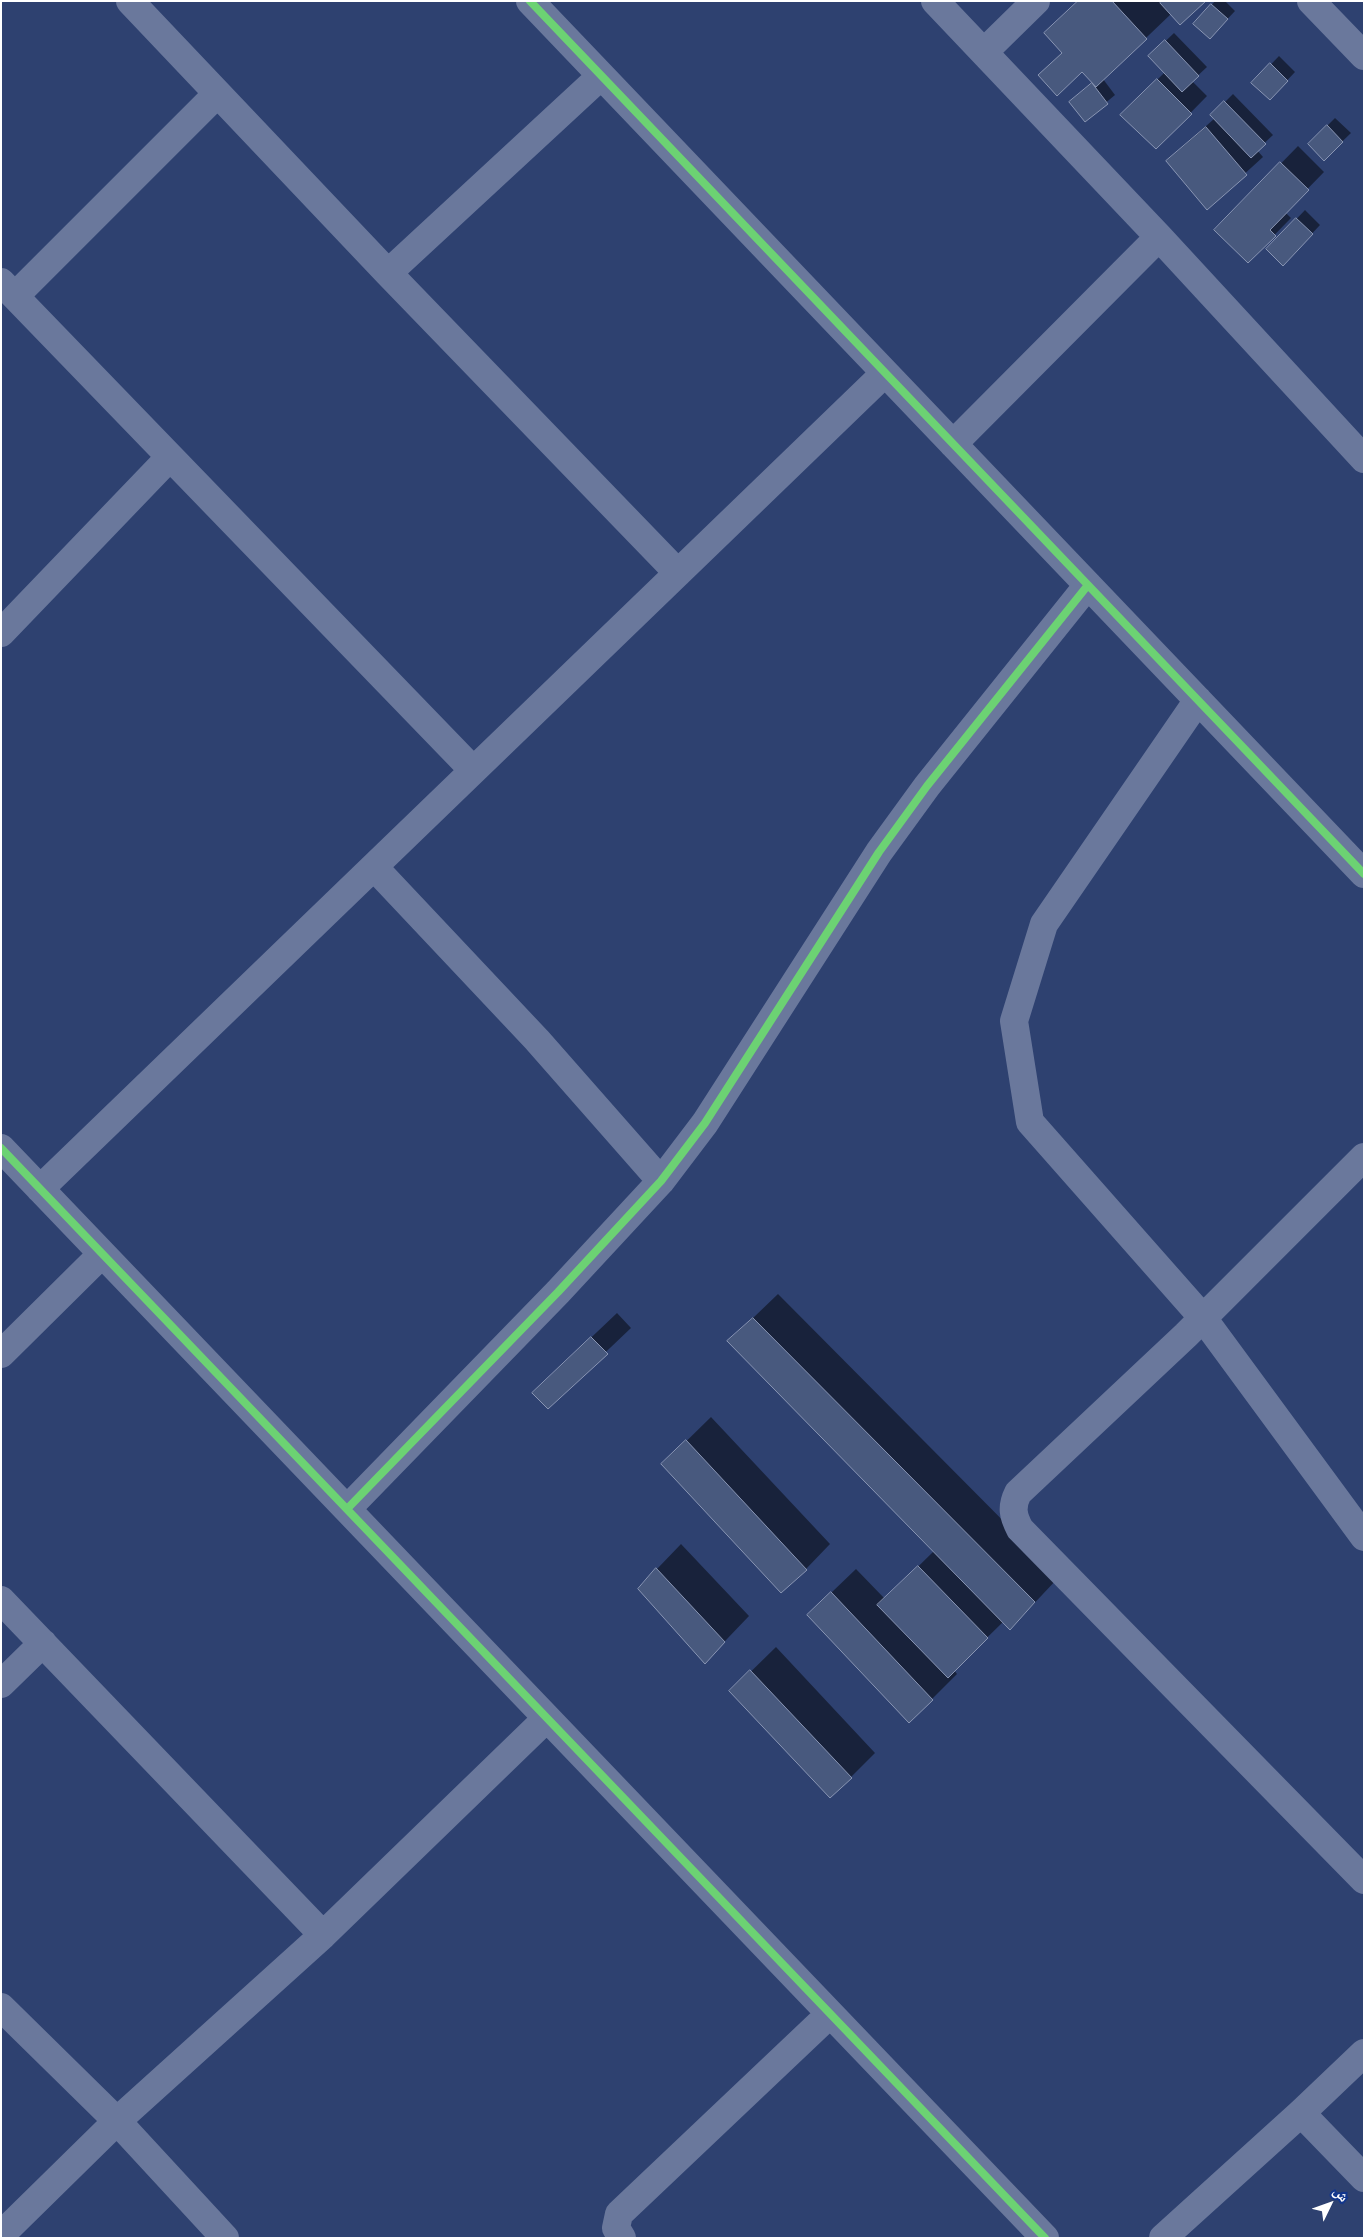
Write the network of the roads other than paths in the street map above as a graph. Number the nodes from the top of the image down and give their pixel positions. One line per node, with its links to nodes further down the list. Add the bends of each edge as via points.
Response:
1 (130, 1): 9 (street)
2 (530, 1): 8 (street)
3 (935, 1): 7 (street)
4 (1036, 1): 7 (street)
5 (1311, 1): 6 (street)
6 (1359, 43)
7 (984, 52): 10 (street)
8 (601, 76): 11 (street); 13 (street)
9 (218, 94): 11 (street); 12 (street)
10 (1159, 237): 14 (street); 16 (street)
11 (388, 273): 17 (street)
12 (8, 289): 15 (street)
13 (885, 373): 14 (street); 17 (street)
14 (953, 444): 18 (street)
15 (170, 457): 19 (street); 21 (street)
16 (1364, 459)
17 (678, 572): 21 (street)
18 (1088, 585): 20 (street); 26 (street, via 927,786 879,852 705,1123)
19 (1, 633)
20 (1198, 700): 23 (street); 29 (street, via 1044,924 1014,1021 1030,1122)
21 (473, 770): 22 (street)
22 (374, 867): 26 (street, via 537,1040); 27 (street)
23 (1364, 874)
24 (1, 1148): 27 (street)
25 (1364, 1156): 29 (street)
26 (661, 1181): 31 (street)
27 (40, 1189): 28 (street)
28 (102, 1254): 30 (street); 31 (street)
29 (1203, 1318): 32 (street); 37 (street, via 1018,1493 1014,1501 1014,1519 1020,1529)
30 (1, 1354)
31 (347, 1509): 36 (street)
32 (1364, 1537)
33 (1, 1600): 34 (street)
34 (43, 1643): 35 (street); 38 (street)
35 (1, 1684)
36 (547, 1718): 38 (street); 40 (street)
37 (1364, 1880)
38 (323, 1934): 43 (street)
39 (1, 2007): 43 (street)
40 (830, 2014): 47 (street, via 619,2214 616,2228); 48 (street)
41 (1364, 2053): 42 (street)
42 (1301, 2113): 44 (street); 49 (street)
43 (117, 2121): 45 (street); 46 (street)
44 (1364, 2178)
45 (1, 2235)
46 (225, 2238)
47 (622, 2238)
48 (1045, 2238)
49 (1163, 2238)

